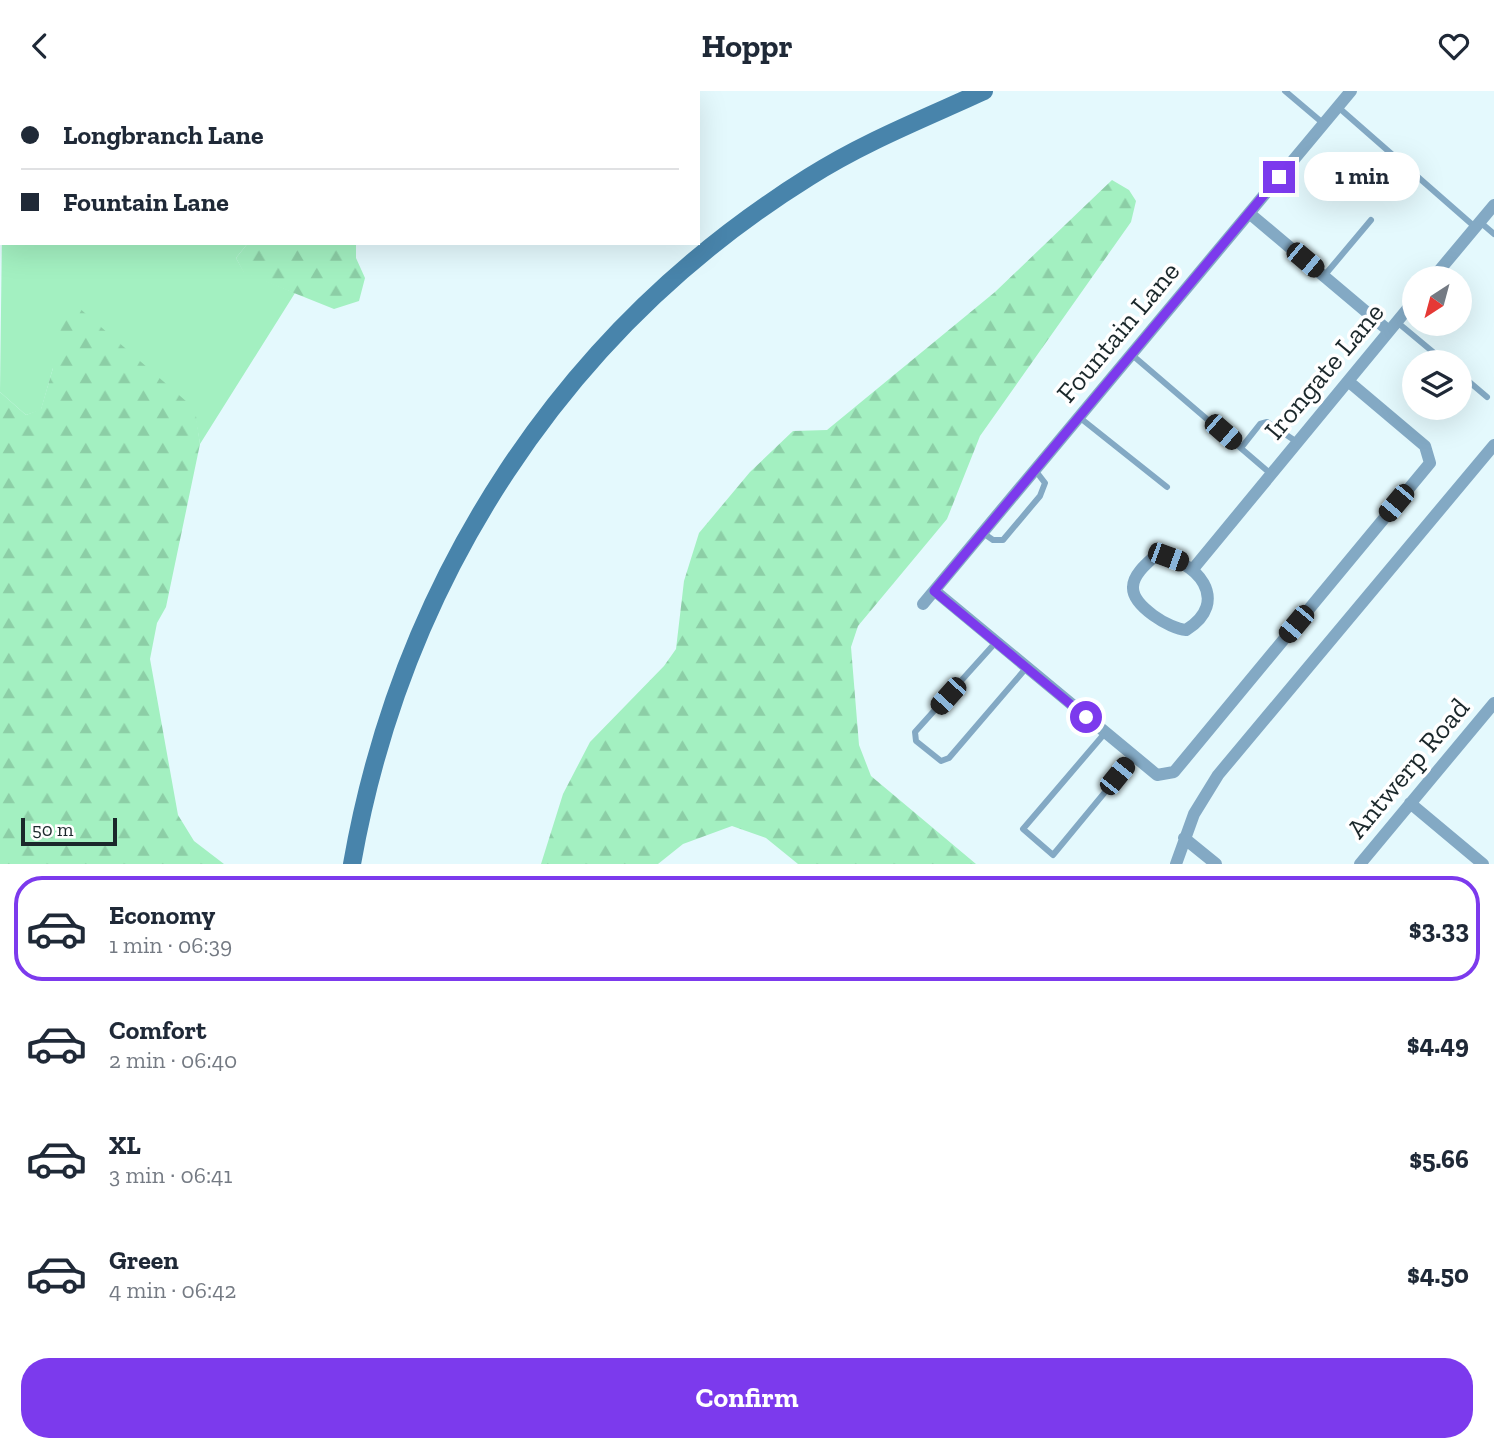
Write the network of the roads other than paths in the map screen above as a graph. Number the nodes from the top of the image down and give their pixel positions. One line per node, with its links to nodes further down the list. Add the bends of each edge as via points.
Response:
1 (984, 91): 38 (street, via 868,144 791,188 657,293 566,389 480,513 422,625 377,747)
2 (1285, 91): 5 (lane)
3 (1351, 91): 4 (street, Fountain Lane)
4 (1338, 107): 5 (street, Fountain Lane); 9 (lane)
5 (1324, 124): 7 (street, Fountain Lane)
6 (1494, 205): 9 (street)
7 (1249, 213): 12 (street); 16 (street, Fountain Lane)
8 (1371, 220): 12 (lane)
9 (1477, 225): 10 (lane); 11 (street)
10 (1494, 235)
11 (1443, 266)
12 (1324, 276): 14 (street)
13 (1402, 315): 14 (street, Irongate Lane)
14 (1393, 326): 15 (lane); 17 (street, Irongate Lane)
15 (1428, 350)
16 (1131, 354): 20 (street, Fountain Lane); 23 (lane)
17 (1348, 381): 21 (street, Irongate Lane); 35 (street, via 1425,446 1430,463 1174,772 1157,775)
18 (1472, 384): 19 (lane)
19 (1487, 397)
20 (1079, 417): 24 (street, Fountain Lane); 26 (lane)
21 (1297, 442): 23 (lane, via 1267,422 1260,423); 25 (street, Irongate Lane)
22 (1494, 445): 37 (street, via 1218,775)
23 (1241, 448): 25 (lane)
24 (1035, 470): 27 (street, Fountain Lane); 27 (lane, via 1045,483 1040,496 1003,540)
25 (1271, 474): 28 (street, Irongate Lane)
26 (1167, 487)
27 (983, 533): 29 (street, Fountain Lane)
28 (1193, 569): 28 (street, via 1209,597 1205,612 1186,630 1172,629 1136,598 1132,588 1137,575 1155,556)
29 (934, 591): 30 (street, Fountain Lane); 31 (street)
30 (923, 604)
31 (996, 642): 32 (street); 32 (lane, via 915,732 916,741 941,761 949,758)
32 (1027, 667): 34 (street)
33 (1494, 703): 36 (street, Antwerp Road)
34 (1105, 733): 35 (street); 35 (lane, via 1023,829 1053,855)
35 (1134, 757)
36 (1410, 803): 41 (street, Antwerp Road); 42 (street)
37 (1184, 838): 39 (street); 40 (street)
38 (352, 864)
39 (1176, 864)
40 (1216, 864)
41 (1360, 864)
42 (1483, 864)

